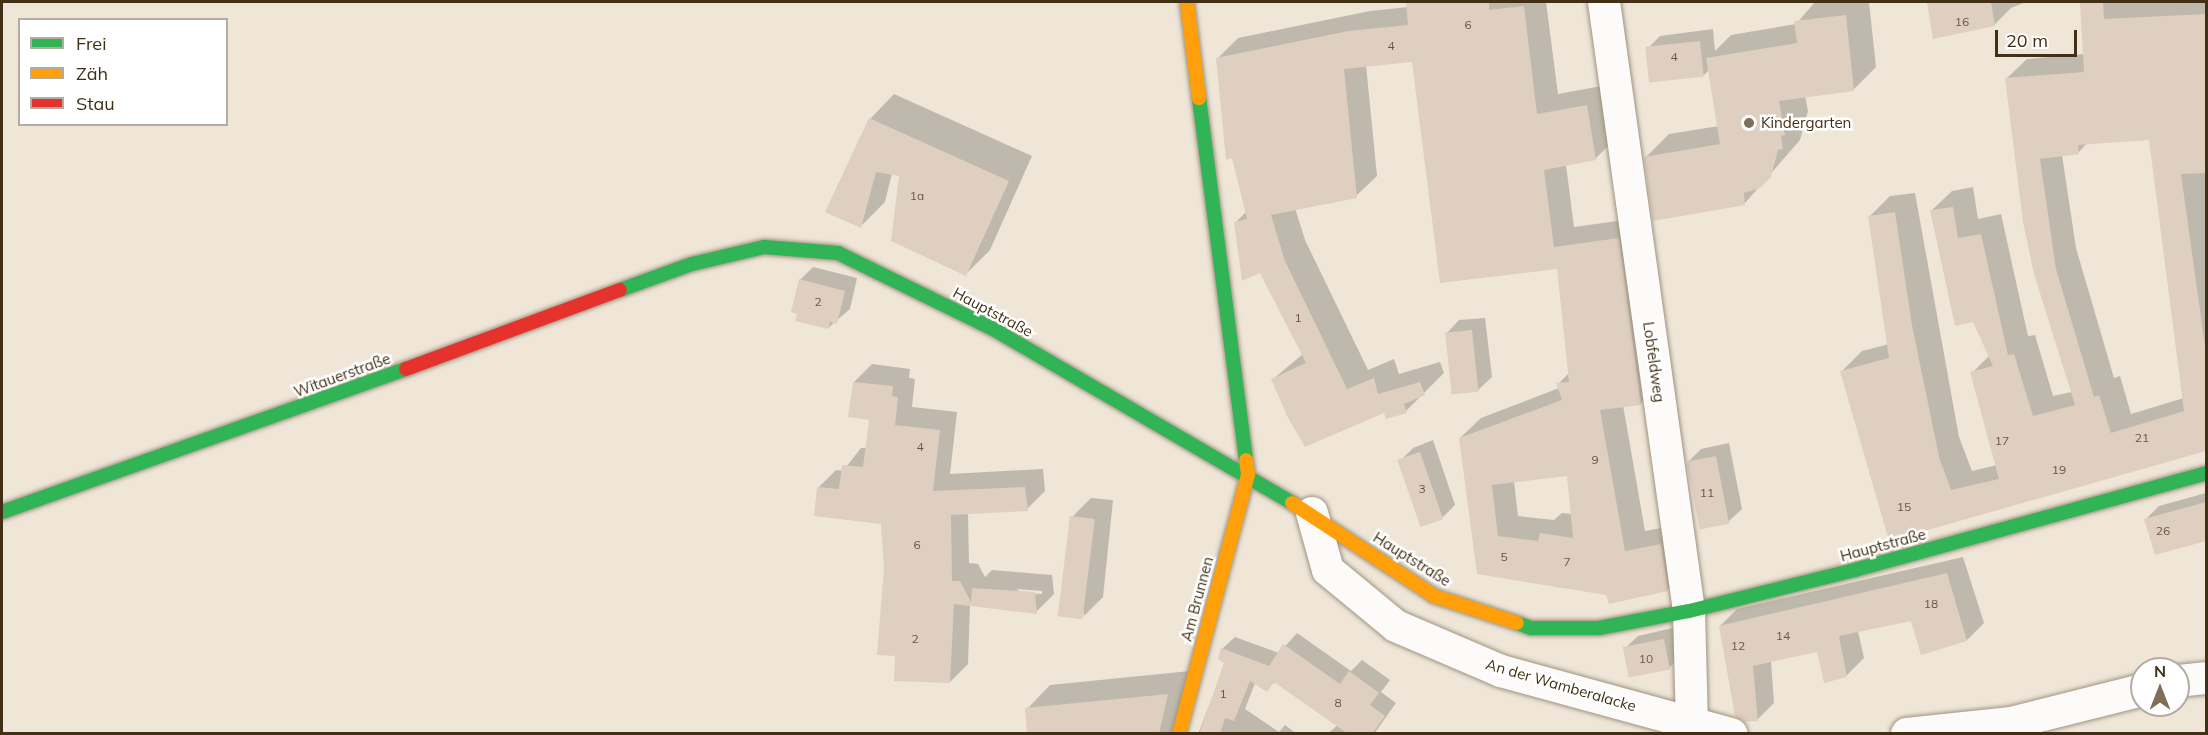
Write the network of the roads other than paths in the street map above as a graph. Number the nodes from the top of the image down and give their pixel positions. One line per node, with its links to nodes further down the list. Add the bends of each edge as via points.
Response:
1 (1187, 2): 5 (street)
2 (1604, 2): 8 (street, Lobfeldweg)
3 (692, 264): 5 (street, Hauptstraße, via 764,247 838,253 995,330); 6 (street, Witauerstraße, via 226,435)
4 (2206, 473): 8 (street, Hauptstraße, via 1855,570)
5 (1248, 474): 7 (street, Hauptstraße); 13 (street, Am Brunnen)
6 (2, 512)
7 (1312, 513): 8 (street, Hauptstraße, via 1434,596 1531,628 1599,628); 12 (street, An der Wamberalacke, via 1328,570 1396,626 1501,672)
8 (1689, 611): 12 (street, Lobfeldweg)
9 (2206, 678): 10 (street)
10 (2190, 680)
11 (2130, 693): 15 (street, via 2011,723)
12 (1692, 723): 14 (street, An der Wamberalacke)
13 (1179, 734)
14 (1732, 734)
15 (1907, 734)

